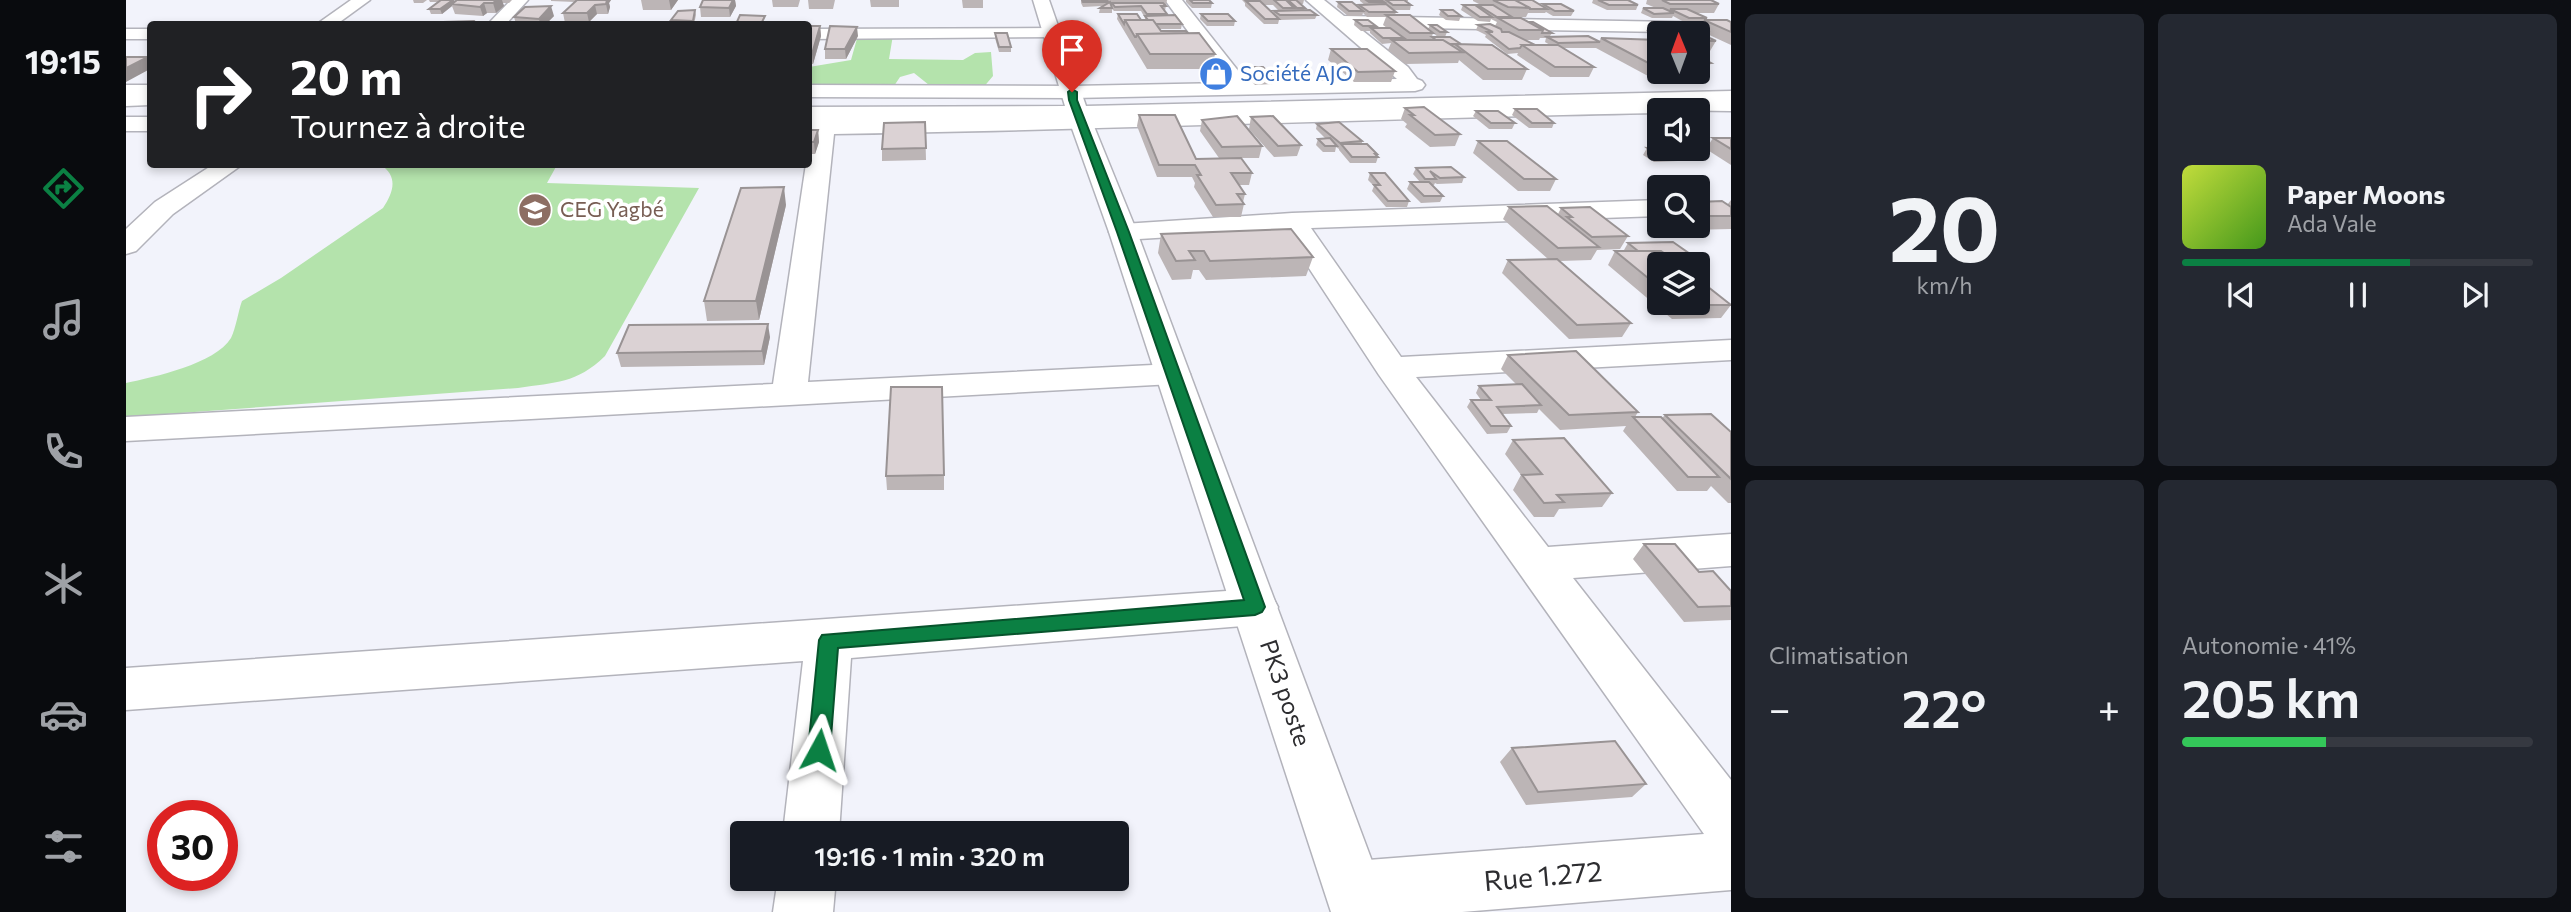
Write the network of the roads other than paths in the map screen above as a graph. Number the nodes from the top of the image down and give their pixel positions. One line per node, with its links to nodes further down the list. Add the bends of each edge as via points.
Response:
1 (362, 0): 8 (street)
2 (520, 0): 9 (street)
3 (1173, 0): 20 (street)
4 (1314, 0): 10 (street)
5 (1462, 6): 11 (street)
6 (1594, 6): 12 (street)
7 (1047, 17): 16 (street); 29 (street, PK3 poste)
8 (330, 21)
9 (500, 21)
10 (1339, 21): 11 (street); 18 (street, via 1402,71)
11 (1491, 24): 12 (street)
12 (1630, 24): 13 (street)
13 (1731, 27)
14 (126, 34): 15 (street)
15 (147, 34)
16 (812, 34)
17 (1731, 79): 18 (street)
18 (1411, 85): 20 (street)
19 (1731, 87): 29 (street)
20 (1241, 89): 29 (street)
21 (126, 91): 22 (street)
22 (147, 91)
23 (812, 91): 29 (street)
24 (1731, 97): 29 (street)
25 (147, 99): 26 (street)
26 (126, 100)
27 (812, 100): 29 (street)
28 (1731, 105): 29 (street, via 1412,111)
29 (1076, 107): 32 (street); 41 (street, PK3 poste)
30 (126, 117): 31 (street)
31 (147, 117)
32 (813, 122)
33 (126, 124): 34 (street)
34 (147, 124)
35 (225, 168): 37 (street)
36 (809, 168): 46 (street)
37 (164, 208): 39 (street); 42 (street)
38 (1647, 208): 40 (street)
39 (126, 209)
40 (1292, 221): 41 (street); 44 (street)
41 (1123, 232): 45 (street, PK3 poste)
42 (126, 245)
43 (1731, 350): 44 (street)
44 (1391, 368): 49 (street)
45 (1173, 374): 46 (street); 50 (street, PK3 poste)
46 (789, 392): 47 (street)
47 (126, 429)
48 (1731, 550): 49 (street)
49 (1536, 564): 54 (street)
50 (1255, 607): 51 (street); 57 (street, PK3 poste)
51 (829, 640): 52 (street); 53 (street)
52 (126, 689)
53 (812, 821)
54 (1731, 825)
55 (1731, 861): 57 (street, Rue 1.272)
56 (805, 891): 58 (street)
57 (1358, 902)
58 (803, 912)

